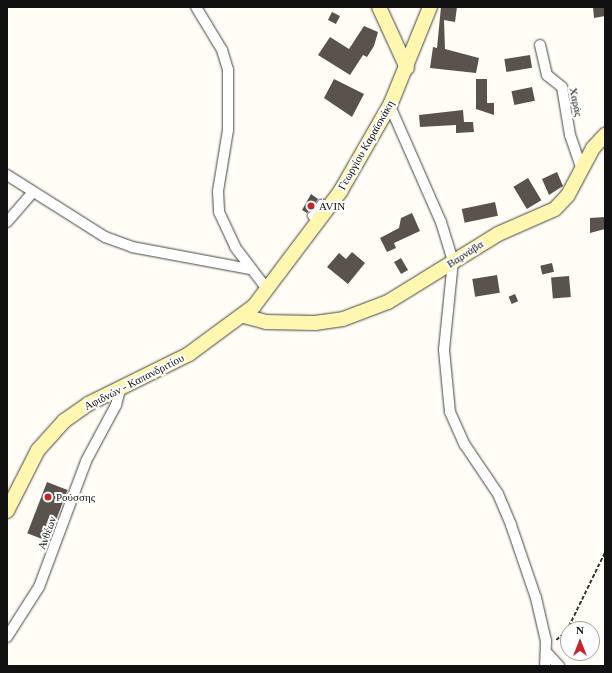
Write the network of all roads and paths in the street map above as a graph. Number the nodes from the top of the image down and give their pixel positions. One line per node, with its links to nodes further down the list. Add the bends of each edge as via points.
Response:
1 (196, 7): 15 (street, via 226,59 228,130 218,202 225,230)
2 (379, 7): 5 (main road)
3 (430, 7): 5 (main road, Γεωργίου Καραϊσκάκη)
4 (540, 45): 8 (street, Χαράς, via 547,75 562,87 570,134)
5 (406, 68): 6 (main road, Γεωργίου Καραϊσκάκη)
6 (390, 106): 14 (street, via 441,222); 16 (main road, Γεωργίου Καραϊσκάκη, via 325,214)
7 (605, 135): 8 (main road, Βαρνάβα, via 593,148)
8 (582, 170): 14 (main road, Βαρνάβα, via 568,195 555,209 498,234)
9 (7, 175): 10 (street)
10 (32, 193): 13 (street); 15 (street, via 105,237 132,247)
11 (327, 202): 12 (lane, via 320,202 310,215)
12 (313, 221)
13 (7, 222)
14 (453, 261): 19 (main road, Βαρνάβα, via 403,294 354,315 315,323); 24 (street, via 444,350 450,412 465,445 498,494 506,512 536,598)
15 (249, 269): 16 (street)
16 (267, 289): 17 (main road, Αφιδνών - Καπανδριτίου)
17 (254, 306): 18 (main road, Αφιδνών - Καπανδριτίου); 19 (main road, Βαρνάβα)
18 (244, 316): 19 (main road, Βαρνάβα, via 258,322); 20 (main road, Αφιδνών - Καπανδριτίου, via 189,354)
19 (292, 322)
20 (120, 390): 21 (main road, Αφιδνών - Καπανδριτίου, via 88,404 49,435 38,450); 23 (street, Ανθέων, via 116,405 86,460 39,587)
21 (7, 511)
22 (605, 552): 24 (path, via 563,637)
23 (7, 637)
24 (546, 641): 25 (street)
25 (547, 653): 26 (street); 27 (street)
26 (545, 666)
27 (559, 666)

